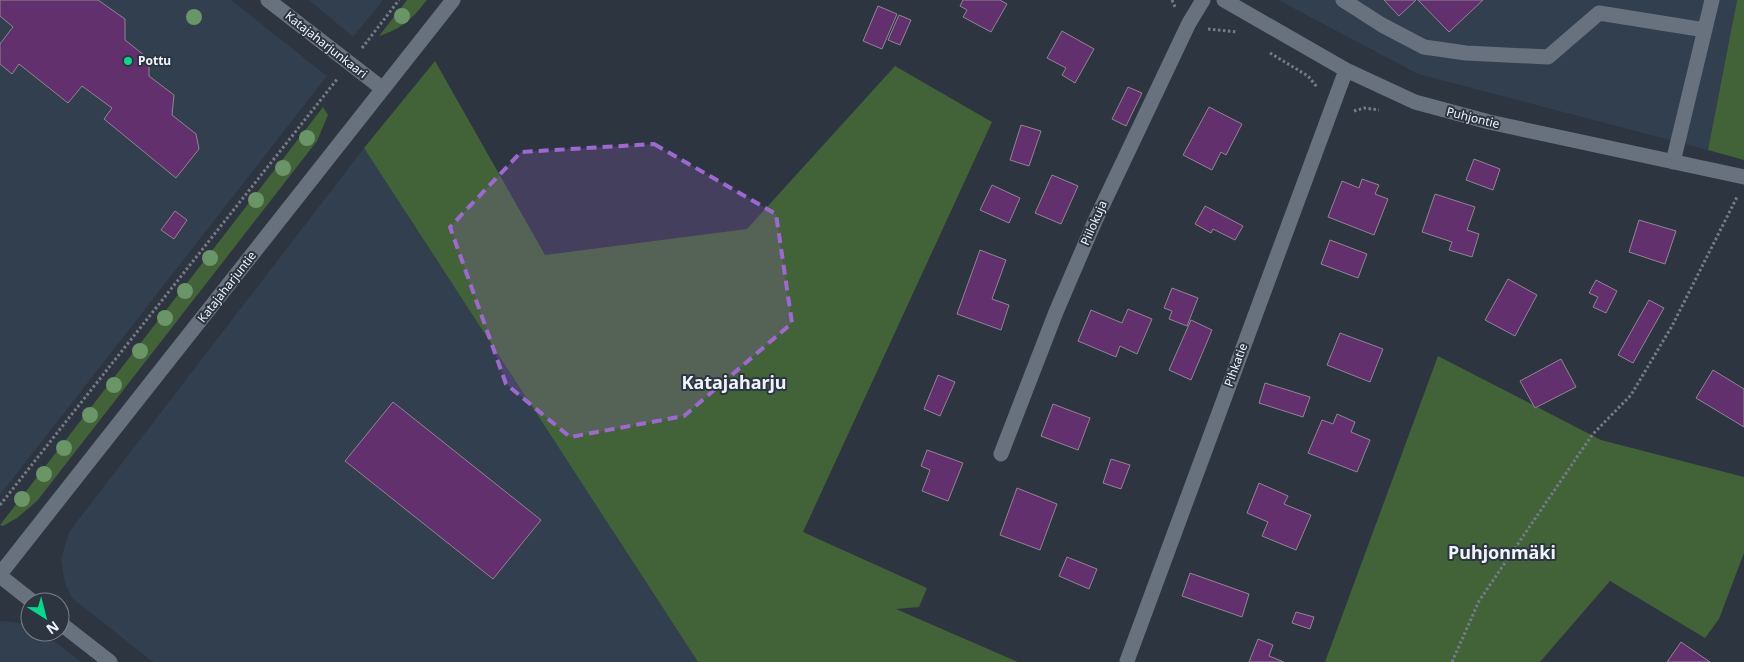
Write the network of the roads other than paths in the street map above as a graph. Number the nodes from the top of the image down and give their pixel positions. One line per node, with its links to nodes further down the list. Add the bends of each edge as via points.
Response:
1 (268, 0): 9 (street, Katajaharjunkaari)
2 (453, 0): 9 (street, Katajaharjuntie)
3 (1203, 0): 12 (street, Piilokuja, via 1095,221)
4 (1224, 0): 8 (street, Puhjontie)
5 (1343, 0): 7 (street, via 1424,47 1466,53 1548,57 1599,13)
6 (1712, 0): 7 (street)
7 (1705, 30): 10 (street)
8 (1346, 70): 10 (street, Puhjontie, via 1415,102 1454,114); 16 (street, Pihkatie)
9 (383, 89): 13 (street, Katajaharjuntie)
10 (1672, 162): 11 (street, Puhjontie)
11 (1744, 177)
12 (1001, 454)
13 (0, 575): 14 (street)
14 (21, 592)
15 (70, 631): 17 (street)
16 (1126, 661)
17 (110, 662)

